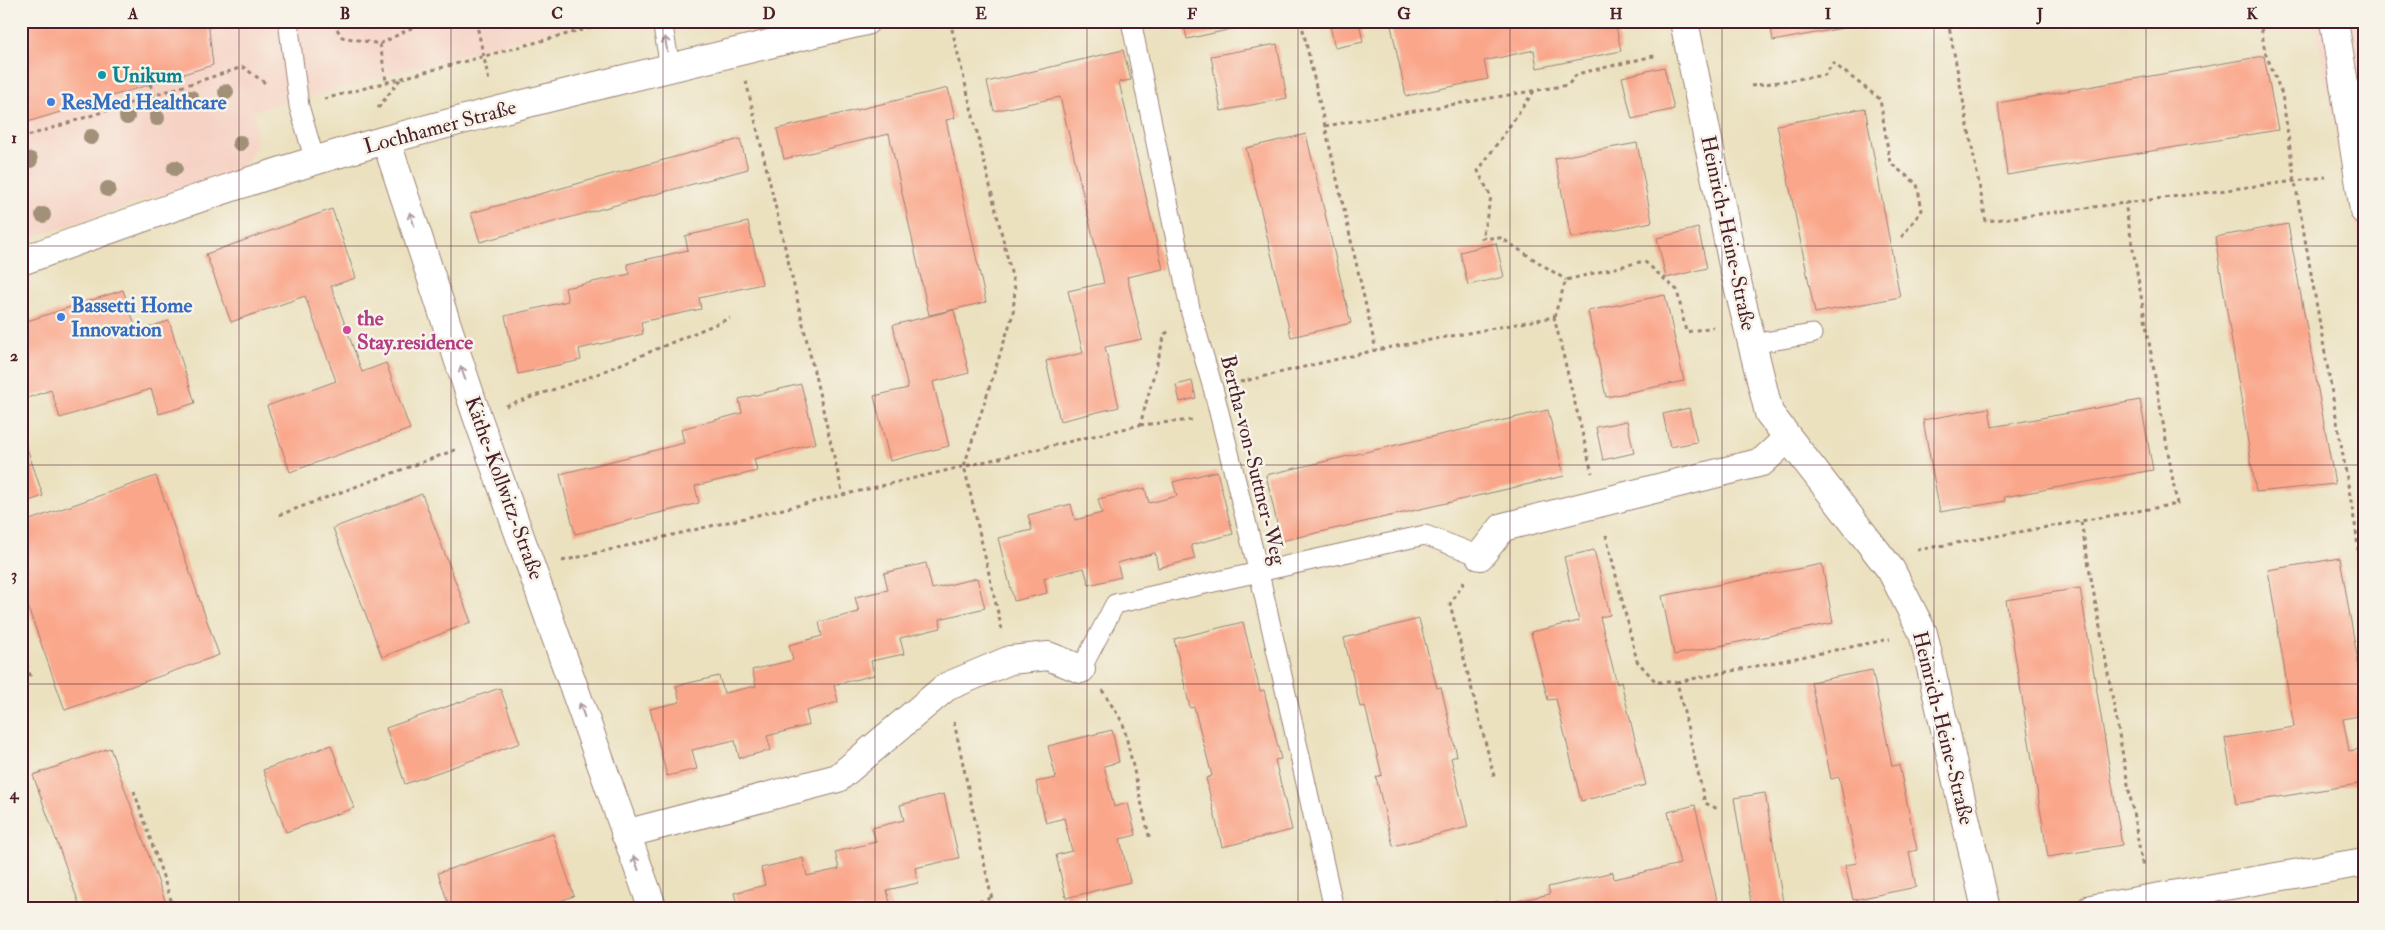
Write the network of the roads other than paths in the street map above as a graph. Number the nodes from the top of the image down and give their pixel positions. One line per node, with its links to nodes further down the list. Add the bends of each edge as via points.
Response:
1 (288, 21): 10 (lane, via 299,106)
2 (662, 21): 7 (lane, one-way to 2)
3 (866, 21): 7 (street, Lochhamer Straße)
4 (1131, 21): 17 (lane, Bertha-von-Suttner-Weg, via 1191,314)
5 (1684, 21): 13 (street, Heinrich-Heine-Straße)
6 (2334, 21): 8 (street)
7 (670, 67): 9 (street, Lochhamer Straße)
8 (2355, 104): 11 (street, via 2357,172)
9 (386, 140): 10 (street, Lochhamer Straße); 19 (street, Käthe-Kollwitz-Straße, one-way to 9, via 482,427)
10 (314, 161): 12 (street, Lochhamer Straße, via 150,214)
11 (2364, 210)
12 (21, 261)
13 (1749, 332): 14 (lane); 15 (street, Heinrich-Heine-Straße, via 1769,412)
14 (1812, 334)
15 (1788, 438): 16 (street, via 1762,462 1503,527); 23 (street, Heinrich-Heine-Straße, via 1891,570 1923,632)
16 (1480, 556): 17 (lane, via 1425,535)
17 (1258, 572): 18 (lane, via 1115,604); 22 (lane, Bertha-von-Suttner-Weg)
18 (1081, 669): 19 (street, via 1048,656 1010,660 946,687 838,778)
19 (625, 834): 21 (street, Käthe-Kollwitz-Straße, one-way to 19)
20 (2364, 862): 24 (street)
21 (653, 909)
22 (1334, 909)
23 (1986, 909)
24 (2092, 909)

